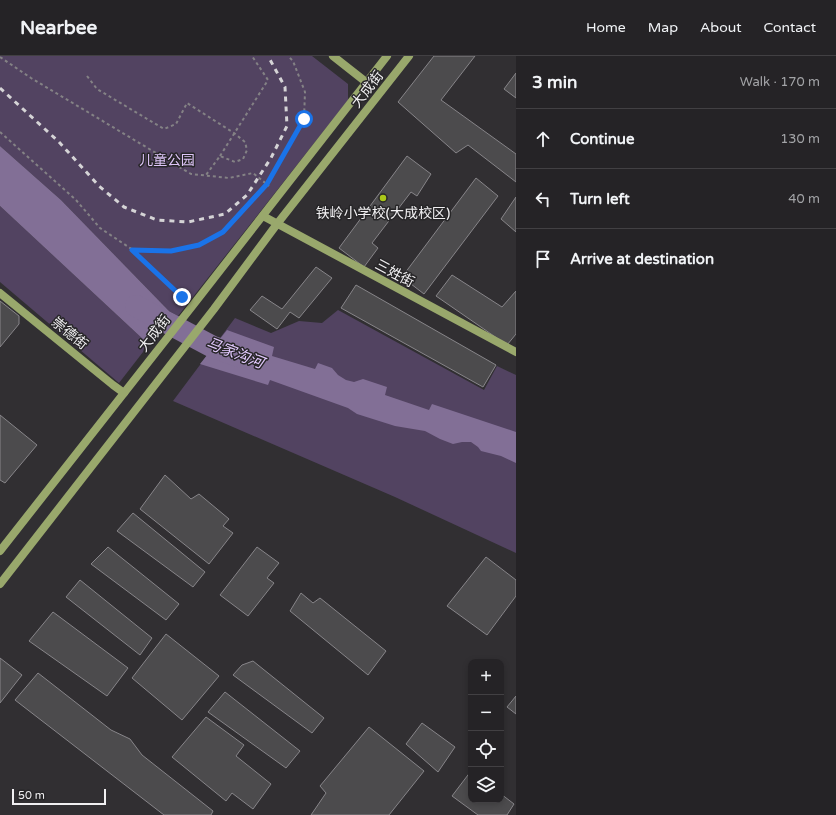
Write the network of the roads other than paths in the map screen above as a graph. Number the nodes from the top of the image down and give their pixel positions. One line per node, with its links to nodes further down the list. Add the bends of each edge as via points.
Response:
1 (333, 56): 4 (main road)
2 (387, 56): 4 (main road, 大成街)
3 (409, 56): 6 (main road, 大成街)
4 (366, 82): 5 (main road, 大成街)
5 (263, 216): 6 (main road, 三姓街); 9 (main road, 大成街)
6 (277, 224): 8 (main road, 三姓街); 11 (main road, 大成街)
7 (0, 293): 9 (main road, 崇德街)
8 (516, 352)
9 (124, 393): 10 (main road, 大成街)
10 (0, 551)
11 (0, 584)

